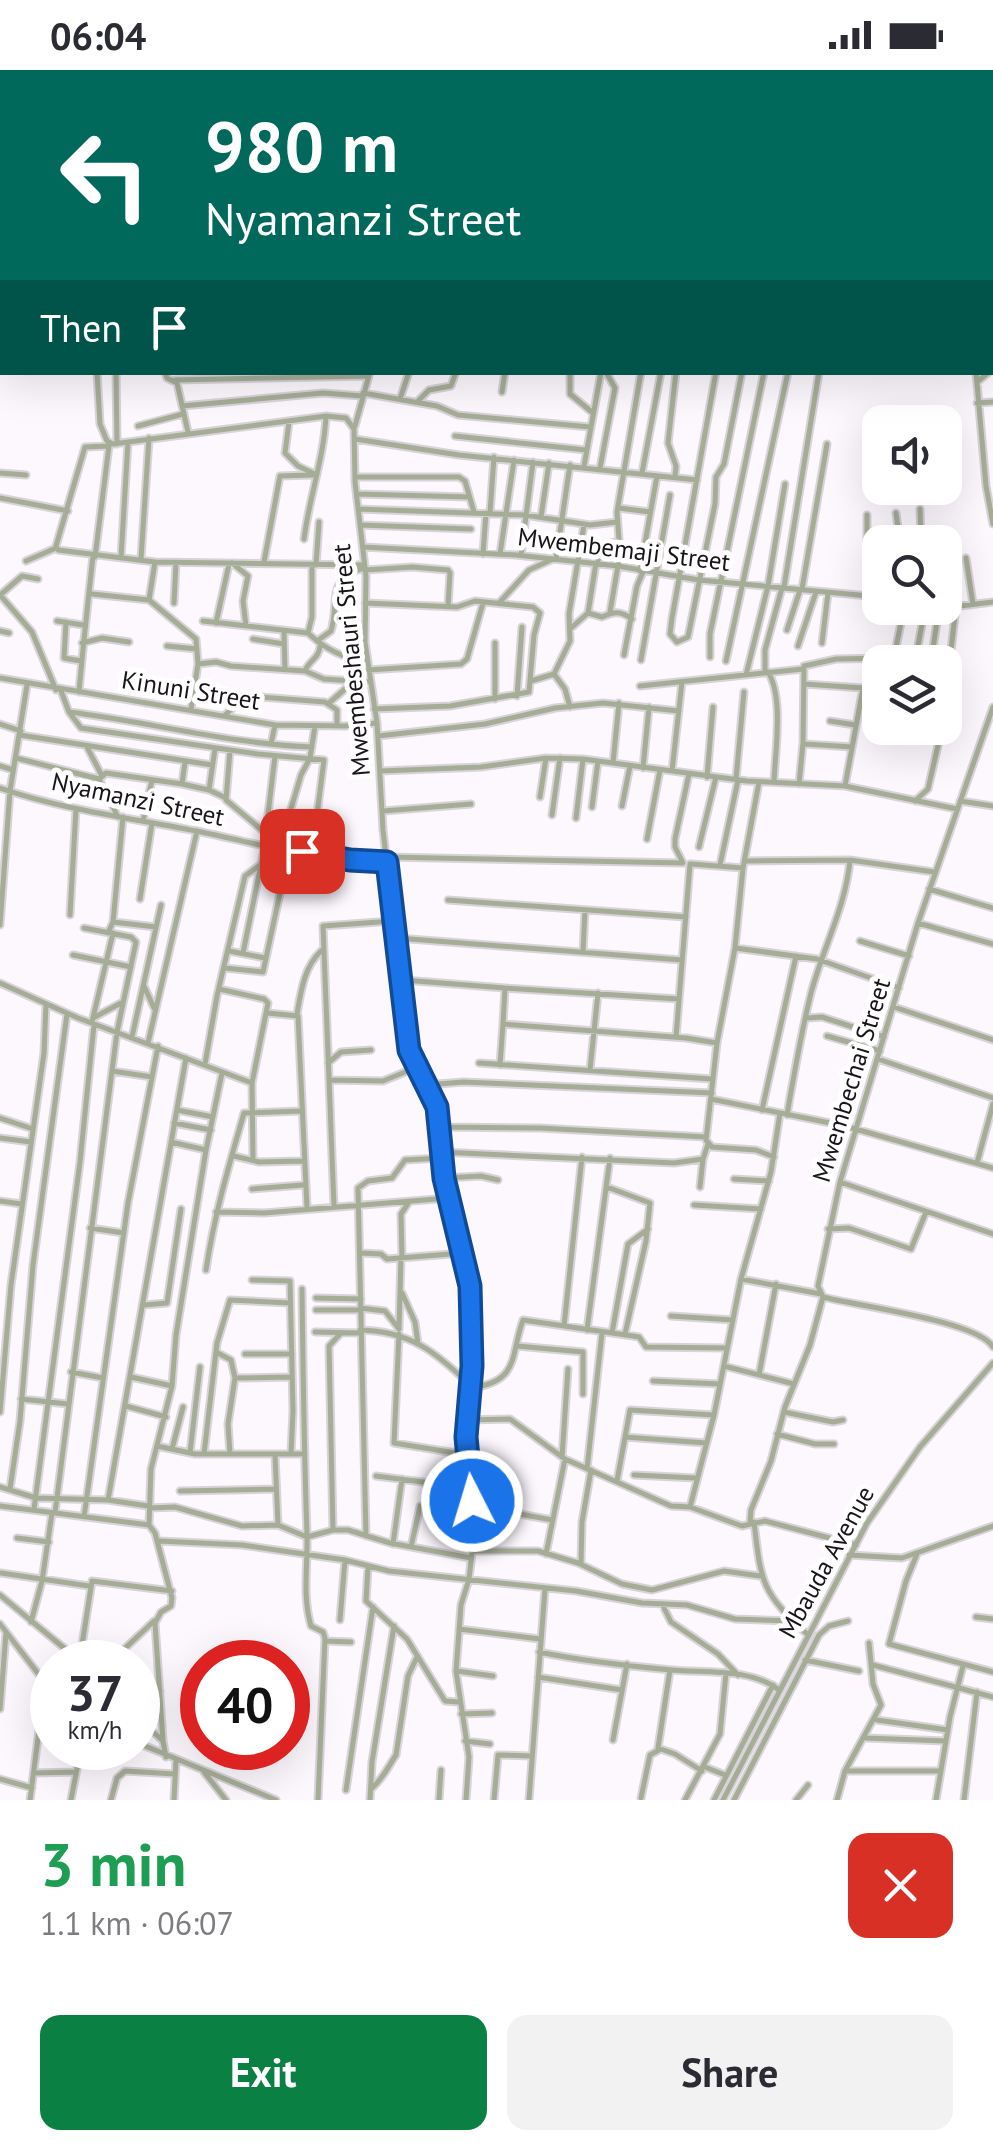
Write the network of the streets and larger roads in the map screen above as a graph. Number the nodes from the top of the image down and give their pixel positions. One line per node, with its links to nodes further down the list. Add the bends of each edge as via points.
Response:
1 (97, 375): 46 (street, via 101,431)
2 (116, 375): 46 (street)
3 (166, 375): 23 (street)
4 (297, 375): 22 (street)
5 (369, 375): 26 (street, Mwembeshauri Street)
6 (407, 375): 27 (street)
7 (455, 375): 28 (street, via 451,386 429,390)
8 (504, 375): 25 (street)
9 (570, 375): 33 (street, via 570,394)
10 (602, 375): 33 (street)
11 (605, 375): 55 (street, via 614,388)
12 (639, 375): 56 (street)
13 (660, 375): 58 (street)
14 (676, 375): 63 (street, via 668,443)
15 (715, 375): 64 (street)
16 (741, 375): 119 (street)
17 (763, 375): 120 (street)
18 (787, 375): 121 (street)
19 (818, 375): 123 (street)
20 (976, 375): 24 (street)
21 (985, 375): 24 (street)
22 (225, 376): 23 (street)
23 (175, 380): 31 (street)
24 (977, 382): 30 (street)
25 (502, 392)
26 (363, 394): 27 (street); 31 (street); 38 (street, Mwembeshauri Street)
27 (400, 399): 28 (street)
28 (418, 402): 37 (street, via 458,414)
29 (993, 402): 30 (street)
30 (978, 403): 40 (street)
31 (182, 406): 32 (street)
32 (183, 414): 36 (street); 39 (street)
33 (593, 414): 37 (street)
34 (326, 416): 35 (street); 38 (street, via 346,418); 59 (street)
35 (289, 422): 39 (street); 59 (street, via 285,453)
36 (138, 426)
37 (590, 427): 48 (street)
38 (354, 429): 44 (street, Mwembeshauri Street)
39 (188, 432): 43 (street)
40 (980, 434): 41 (street); 85 (street)
41 (993, 434)
42 (455, 436): 48 (street)
43 (149, 438): 45 (street); 104 (street)
44 (354, 440): 49 (street); 62 (street, Mwembeshauri Street)
45 (128, 442): 46 (street); 102 (street)
46 (112, 444): 73 (street, via 85,447); 98 (street)
47 (827, 444): 124 (street)
48 (586, 450): 54 (street)
49 (494, 457): 50 (street); 77 (street)
50 (514, 460): 51 (street); 78 (street)
51 (533, 462): 52 (street); 79 (street)
52 (549, 463): 53 (street); 81 (street)
53 (570, 465): 54 (street); 82 (street)
54 (584, 466): 55 (street)
55 (600, 468): 56 (street)
56 (623, 470): 58 (street); 70 (street)
57 (0, 473): 60 (street)
58 (642, 473): 61 (street)
59 (315, 474): 92 (street); 107 (street, via 280,476)
60 (26, 475)
61 (657, 476): 63 (street); 75 (street)
62 (354, 477): 66 (street, Mwembeshauri Street); 68 (street, via 458,477)
63 (676, 477): 64 (street)
64 (697, 480): 117 (street)
65 (784, 484): 122 (street)
66 (356, 494): 68 (street); 71 (street, Mwembeshauri Street)
67 (670, 495): 116 (street)
68 (469, 497): 74 (street)
69 (0, 498): 73 (street)
70 (618, 508): 75 (street); 84 (street)
71 (358, 509): 74 (street); 86 (street, Mwembeshauri Street)
72 (920, 509): 90 (street)
73 (68, 511): 95 (street)
74 (474, 512): 77 (street)
75 (650, 512): 109 (street)
76 (896, 512): 89 (street)
77 (488, 513): 78 (street); 96 (street)
78 (505, 514): 79 (street); 97 (street)
79 (525, 515): 81 (street); 99 (street)
80 (867, 515): 88 (street)
81 (542, 517): 82 (street)
82 (562, 521): 87 (street); 101 (street)
83 (320, 522): 112 (street)
84 (617, 522): 87 (street); 93 (street)
85 (993, 524)
86 (360, 525): 91 (street); 94 (street, Mwembeshauri Street)
87 (584, 525): 108 (street)
88 (867, 525)
89 (898, 525)
90 (920, 525)
91 (471, 528)
92 (304, 539)
93 (620, 544): 109 (street); 111 (street, via 599,544); 113 (street)
94 (363, 547): 96 (street, Mwembemaji Street); 114 (street, Mwembeshauri Street)
95 (56, 548): 98 (street); 103 (street)
96 (483, 554): 97 (street, Mwembemaji Street)
97 (500, 554): 99 (street, Mwembemaji Street)
98 (94, 556): 102 (street); 126 (street)
99 (521, 556): 101 (street, Mwembemaji Street)
100 (966, 558): 136 (street)
101 (554, 559): 108 (street, Mwembemaji Street); 135 (street, via 529,570)
102 (120, 560): 104 (street)
103 (26, 561)
104 (141, 561): 105 (street)
105 (155, 562): 106 (street); 130 (street)
106 (176, 562): 110 (street); 133 (street)
107 (264, 562): 110 (street); 112 (street)
108 (578, 562): 111 (street, Mwembemaji Street); 149 (street)
109 (641, 562): 115 (street)
110 (230, 563): 145 (street); 147 (street, via 248,576)
111 (597, 563): 113 (street, Mwembemaji Street); 140 (street)
112 (314, 564): 114 (street); 154 (street)
113 (618, 566): 115 (street, Mwembemaji Street); 139 (street)
114 (365, 568): 134 (street, Mwembeshauri Street); 137 (street, via 448,570); 161 (street, via 341,582 331,631)
115 (642, 572): 116 (street, Mwembemaji Street); 141 (street)
116 (656, 574): 117 (street, Mwembemaji Street); 169 (street)
117 (679, 577): 119 (street, Mwembemaji Street); 119 (street, via 670,634 677,642 688,637)
118 (38, 578): 128 (street, via 22,576)
119 (699, 580): 120 (street, Mwembemaji Street)
120 (721, 582): 121 (street, Mwembemaji Street); 166 (street)
121 (743, 584): 122 (street, Mwembemaji Street); 171 (street)
122 (768, 586): 123 (street, Mwembemaji Street); 179 (street)
123 (783, 588): 124 (street, Mwembemaji Street); 177 (street, via 764,656)
124 (801, 590): 125 (street, Mwembemaji Street); 150 (street)
125 (816, 592): 127 (street, Mwembemaji Street); 163 (street)
126 (91, 594): 130 (street); 146 (street)
127 (828, 594): 129 (street, Mwembemaji Street); 158 (street)
128 (0, 595): 189 (street, via 32,632)
129 (862, 596)
130 (149, 600): 164 (street, via 193,635)
131 (483, 602): 135 (street); 137 (street); 175 (street, via 461,664)
132 (993, 602): 136 (street)
133 (174, 603)
134 (364, 603): 137 (street); 168 (street, Mwembeshauri Street)
135 (497, 604): 183 (street, via 540,610)
136 (973, 604): 138 (street)
137 (448, 606)
138 (962, 606)
139 (610, 612): 140 (street, via 602,618); 141 (street)
140 (588, 613): 149 (street)
141 (632, 618): 165 (street)
142 (56, 621): 144 (street)
143 (203, 621): 145 (street)
144 (66, 622): 146 (street); 170 (street, via 64,658)
145 (216, 623): 147 (street)
146 (83, 624): 159 (street)
147 (246, 626): 152 (street)
148 (522, 627): 195 (street)
149 (570, 629): 178 (street)
150 (787, 630)
151 (0, 631): 153 (street)
152 (284, 632): 154 (street); 160 (street)
153 (8, 633)
154 (308, 633): 161 (street)
155 (253, 640): 160 (street)
156 (129, 642): 159 (street, via 102,638)
157 (496, 643): 196 (street)
158 (822, 643)
159 (82, 644): 170 (street)
160 (284, 644): 174 (street)
161 (318, 644): 168 (street); 176 (street, via 318,657)
162 (167, 646): 164 (street)
163 (798, 646)
164 (196, 649): 172 (street)
165 (624, 655)
166 (710, 656)
167 (862, 659): 173 (street)
168 (367, 660): 175 (street, Mwembeshauri Street)
169 (641, 660)
170 (82, 661): 192 (street)
171 (726, 661)
172 (198, 664): 174 (street); 190 (street)
173 (802, 669): 177 (street); 185 (street)
174 (284, 670): 176 (street)
175 (368, 670): 182 (street, Mwembeshauri Street)
176 (305, 671): 181 (street)
177 (766, 672): 179 (street); 249 (street, via 774,683)
178 (554, 674): 183 (street); 200 (street)
179 (746, 675): 184 (street)
180 (0, 678): 186 (street, Kinuni Street)
181 (352, 682): 182 (street); 197 (street)
182 (369, 682): 204 (street, Mwembeshauri Street)
183 (531, 682): 195 (street, via 530,691)
184 (682, 682): 187 (street); 205 (street)
185 (803, 684): 188 (street); 219 (street)
186 (27, 685): 189 (street, Kinuni Street); 215 (street)
187 (640, 686)
188 (862, 688)
189 (58, 690): 192 (street, Kinuni Street); 206 (street)
190 (195, 692): 194 (street); 203 (street)
191 (744, 692): 247 (street)
192 (79, 693): 203 (street, Kinuni Street)
193 (862, 693): 212 (street)
194 (247, 695): 197 (street); 207 (street)
195 (516, 696): 196 (street)
196 (495, 699): 204 (street)
197 (328, 703): 214 (street, via 337,710)
198 (619, 704): 200 (street); 201 (street); 234 (street)
199 (713, 706): 245 (street)
200 (570, 707): 216 (street)
201 (649, 707): 205 (street); 238 (street)
202 (993, 707): 217 (street, Mwembechai Street)
203 (191, 709): 207 (street, Kinuni Street)
204 (374, 710): 209 (street, Mwembeshauri Street)
205 (679, 710): 242 (street)
206 (69, 712): 218 (street); 224 (street, via 81,728)
207 (224, 716): 211 (street, Kinuni Street)
208 (830, 721): 212 (street)
209 (376, 723): 214 (street, Kinuni Street); 216 (street, Mwembeshauri Street)
210 (0, 724): 215 (street)
211 (275, 724): 213 (street, Kinuni Street); 218 (street)
212 (855, 725): 221 (street)
213 (315, 726): 214 (street, Kinuni Street); 223 (street)
214 (338, 726)
215 (20, 733): 222 (street); 227 (street)
216 (378, 736): 241 (street, Mwembeshauri Street)
217 (989, 736): 258 (street, Mwembechai Street)
218 (272, 744): 223 (street)
219 (804, 744): 221 (street); 251 (street)
220 (938, 745): 259 (street, via 928,789)
221 (852, 746): 252 (street)
222 (86, 747): 232 (street); 244 (street)
223 (312, 747): 228 (street)
224 (215, 748): 225 (street); 235 (street)
225 (230, 750): 226 (street); 257 (street)
226 (275, 756): 228 (street); 273 (street)
227 (16, 758): 239 (street); 244 (street)
228 (310, 758): 277 (street); 278 (street, via 326,764)
229 (546, 758): 230 (street); 241 (street); 256 (street)
230 (560, 758): 231 (street); 267 (street)
231 (583, 759): 233 (street); 269 (street)
232 (185, 761): 235 (street); 250 (street)
233 (598, 761): 234 (street); 263 (street)
234 (613, 763): 237 (street)
235 (212, 765): 254 (street)
236 (0, 766): 239 (street)
237 (630, 766): 238 (street); 261 (street)
238 (643, 768): 240 (street)
239 (13, 770): 255 (street)
240 (660, 770): 242 (street); 274 (street)
241 (380, 771): 266 (street, Mwembeshauri Street)
242 (672, 771): 243 (street)
243 (689, 774): 245 (street); 282 (street, via 675,839)
244 (100, 776): 246 (street); 268 (street)
245 (712, 777): 247 (street); 276 (street)
246 (152, 780): 250 (street); 270 (street)
247 (737, 780): 248 (street); 284 (street)
248 (758, 782): 249 (street); 283 (street)
249 (774, 783): 251 (street)
250 (182, 784): 254 (street)
251 (799, 784): 252 (street)
252 (846, 786): 259 (street)
253 (0, 788): 255 (street, Nyamanzi Street)
254 (209, 790): 257 (street)
255 (10, 791): 264 (street, Nyamanzi Street); 297 (street)
256 (540, 797)
257 (226, 798): 273 (street)
258 (960, 800): 262 (street); 265 (street, Mwembechai Street)
259 (915, 802): 265 (street)
260 (471, 804): 266 (street)
261 (622, 806)
262 (993, 806)
263 (592, 808)
264 (76, 809): 268 (street, Nyamanzi Street); 292 (street)
265 (957, 809): 285 (street, Mwembechai Street)
266 (382, 811): 279 (street, Mwembeshauri Street)
267 (552, 815)
268 (120, 817): 270 (street, Nyamanzi Street); 295 (street)
269 (576, 818)
270 (142, 822): 271 (street, Nyamanzi Street)
271 (152, 823): 272 (street, Nyamanzi Street); 287 (street)
272 (197, 831): 275 (street, Nyamanzi Street); 329 (street)
273 (266, 831): 277 (street)
274 (647, 838)
275 (265, 844): 277 (street, Nyamanzi Street); 281 (street)
276 (699, 847)
277 (285, 848): 278 (street, Nyamanzi Street); 312 (street)
278 (312, 853): 279 (street, Nyamanzi Street)
279 (387, 860): 282 (street, Nyamanzi Street); 294 (street, Mwembeshauri Street)
280 (850, 860): 283 (street, Nyamanzi Street); 285 (street, Nyamanzi Street); 314 (street)
281 (260, 864): 306 (street, via 246,876); 308 (street)
282 (687, 864): 284 (street, Nyamanzi Street); 293 (street)
283 (744, 864): 284 (street, Nyamanzi Street); 304 (street)
284 (720, 865)
285 (934, 872): 286 (street, Mwembechai Street)
286 (929, 889): 290 (street); 296 (street, Mwembechai Street)
287 (140, 899)
288 (448, 900): 291 (street)
289 (160, 905): 298 (street)
290 (993, 908)
291 (585, 910): 293 (street); 307 (street)
292 (70, 916)
293 (686, 917): 313 (street)
294 (394, 921): 301 (street, Mwembeshauri Street); 305 (street, via 325,924)
295 (113, 922): 298 (street); 300 (street)
296 (918, 923): 303 (street); 311 (street, Mwembechai Street)
297 (0, 925)
298 (156, 926): 320 (street)
299 (84, 928): 300 (street)
300 (110, 933): 315 (street); 316 (street, via 134,939)
301 (397, 938): 307 (street); 318 (street, Mwembeshauri Street)
302 (860, 941): 311 (street)
303 (993, 944)
304 (735, 948): 310 (street); 344 (street)
305 (323, 949): 332 (street, via 312,960); 350 (street)
306 (228, 952): 308 (street); 317 (street)
307 (582, 952): 313 (street)
308 (243, 953): 312 (street)
309 (72, 955): 315 (street)
310 (796, 956): 314 (street); 365 (street)
311 (909, 956): 322 (street, Mwembechai Street)
312 (265, 958): 317 (street, via 262,974)
313 (682, 960): 325 (street)
314 (822, 961): 322 (street); 333 (street)
315 (105, 962): 316 (street); 334 (street)
316 (131, 967): 326 (street)
317 (224, 968): 323 (street)
318 (403, 980): 321 (street); 353 (street, Mwembeshauri Street)
319 (0, 983): 327 (street)
320 (144, 986): 329 (street); 339 (street)
321 (505, 988): 324 (street); 335 (street)
322 (899, 988): 328 (street, Mwembechai Street)
323 (220, 990): 330 (street, via 266,1000); 352 (street)
324 (598, 994): 325 (street); 336 (street)
325 (679, 998): 340 (street)
326 (123, 1002): 334 (street); 337 (street)
327 (46, 1004): 331 (street); 373 (street)
328 (894, 1007): 341 (street, Mwembechai Street); 342 (street)
329 (155, 1011): 343 (street)
330 (266, 1012): 332 (street); 360 (street)
331 (67, 1014): 334 (street); 469 (street)
332 (297, 1015): 367 (street)
333 (807, 1018): 341 (street); 368 (street)
334 (93, 1022): 337 (street); 470 (street)
335 (503, 1024): 336 (street); 351 (street)
336 (594, 1031): 340 (street); 355 (street)
337 (116, 1032): 339 (street); 354 (street)
338 (827, 1036): 347 (street)
339 (132, 1037): 343 (street)
340 (676, 1037): 344 (street)
341 (884, 1037): 347 (street, Mwembechai Street)
342 (993, 1040)
343 (148, 1043): 345 (street)
344 (716, 1043): 359 (street)
345 (158, 1046): 348 (street); 357 (street)
346 (371, 1050): 350 (street, via 341,1052)
347 (878, 1055): 363 (street); 374 (street, Mwembechai Street)
348 (186, 1058): 352 (street); 364 (street)
349 (479, 1063): 351 (street)
350 (328, 1064): 358 (street)
351 (500, 1065): 355 (street)
352 (205, 1066): 356 (street)
353 (415, 1068): 358 (street, via 383,1081); 361 (street, Mwembeshauri Street)
354 (112, 1071): 357 (street); 412 (street)
355 (590, 1071): 359 (street)
356 (222, 1073): 360 (street); 369 (street)
357 (152, 1077): 415 (street)
358 (329, 1080): 405 (street)
359 (712, 1080): 362 (street)
360 (252, 1083): 366 (street)
361 (425, 1085): 362 (street); 372 (street, Mwembeshauri Street)
362 (712, 1096): 365 (street); 377 (street)
363 (993, 1101): 389 (street)
364 (176, 1110): 369 (street); 371 (street)
365 (762, 1110): 368 (street)
366 (253, 1111): 367 (street); 382 (street, via 244,1113); 387 (street)
367 (301, 1111): 388 (street)
368 (783, 1114): 374 (street); 383 (street)
369 (213, 1117): 375 (street)
370 (0, 1118): 373 (street)
371 (174, 1123): 375 (street); 379 (street)
372 (438, 1127): 377 (street); 381 (street, Mwembeshauri Street)
373 (32, 1129): 378 (street)
374 (857, 1129): 389 (street); 395 (street, Mwembechai Street)
375 (211, 1130): 380 (street)
376 (0, 1138): 378 (street)
377 (707, 1140): 383 (street, via 716,1148); 386 (street)
378 (31, 1142): 403 (street)
379 (171, 1142): 380 (street); 430 (street)
380 (206, 1150): 466 (street)
381 (441, 1155): 384 (street); 391 (street, Mwembeshauri Street); 404 (street, via 406,1160 392,1178 361,1184)
382 (234, 1156): 387 (street); 410 (street)
383 (774, 1156): 394 (street)
384 (582, 1157): 385 (street); 435 (street)
385 (610, 1158): 386 (street, via 683,1164); 397 (street)
386 (703, 1159): 398 (street)
387 (253, 1160): 388 (street)
388 (303, 1161): 396 (street)
389 (978, 1163): 390 (street)
390 (993, 1168)
391 (444, 1178): 393 (street); 400 (street, Mwembeshauri Street)
392 (734, 1179): 394 (street)
393 (498, 1180)
394 (769, 1182): 409 (street)
395 (840, 1182): 411 (street); 414 (street, Mwembechai Street)
396 (304, 1184): 399 (street); 407 (street)
397 (607, 1186): 413 (street, via 648,1200); 436 (street)
398 (700, 1187)
399 (252, 1189)
400 (449, 1198): 401 (street); 418 (street, Mwembeshauri Street)
401 (411, 1200): 404 (street); 419 (street, via 401,1214)
402 (0, 1201): 403 (street)
403 (21, 1204): 474 (street)
404 (360, 1204): 405 (street); 417 (street)
405 (334, 1206): 407 (street)
406 (694, 1206): 409 (street)
407 (307, 1208): 410 (street)
408 (182, 1209): 430 (street, via 167,1304)
409 (761, 1210): 421 (street)
410 (216, 1212): 420 (street)
411 (926, 1212): 414 (street, via 911,1249 849,1228); 416 (street)
412 (90, 1228): 415 (street); 455 (street)
413 (648, 1229): 442 (street, via 628,1244); 443 (street)
414 (828, 1229): 426 (street, Mwembechai Street)
415 (124, 1233): 461 (street)
416 (993, 1234)
417 (361, 1253): 419 (street); 428 (street)
418 (464, 1253): 419 (street); 467 (street, Mwembeshauri Street)
419 (402, 1257): 425 (street)
420 (206, 1270)
421 (741, 1279): 423 (street); 434 (street)
422 (252, 1280): 429 (street, via 288,1280)
423 (776, 1284): 426 (street); 457 (street)
424 (302, 1289): 490 (street)
425 (400, 1291): 440 (street); 444 (street)
426 (822, 1295): 446 (street, via 953,1326 982,1335); 465 (street, Mwembechai Street)
427 (316, 1298): 428 (street)
428 (360, 1299): 431 (street)
429 (290, 1303): 448 (street, via 230,1300); 450 (street)
430 (144, 1305): 459 (street)
431 (360, 1309): 432 (street); 438 (street); 440 (street, via 385,1311)
432 (316, 1310)
433 (671, 1316): 434 (street)
434 (733, 1320): 447 (street)
435 (564, 1326): 436 (street); 445 (street, via 523,1320)
436 (587, 1330): 441 (street)
437 (315, 1332): 439 (street)
438 (360, 1332): 439 (street); 440 (street); 527 (street)
439 (341, 1333): 524 (street, via 330,1346)
440 (400, 1333): 444 (street); 492 (street, via 394,1443)
441 (602, 1333): 442 (street); 494 (street)
442 (612, 1334): 443 (street)
443 (626, 1334): 447 (street, via 640,1337 646,1347)
444 (418, 1344): 467 (street)
445 (517, 1346): 467 (street, via 500,1380); 468 (street, via 582,1352)
446 (993, 1347)
447 (727, 1348): 452 (street)
448 (216, 1352): 462 (street, via 231,1360); 487 (street)
449 (245, 1354): 450 (street)
450 (292, 1354): 460 (street)
451 (993, 1364): 456 (street, Mbauda Avenue)
452 (724, 1366): 457 (street); 464 (street)
453 (200, 1367): 486 (street)
454 (568, 1369): 493 (street)
455 (72, 1372): 461 (street); 471 (street)
456 (985, 1373): 458 (street); 533 (street, Mbauda Avenue, via 920,1446)
457 (760, 1375): 465 (street)
458 (993, 1376)
459 (131, 1377): 466 (street); 472 (street)
460 (292, 1377): 462 (street); 489 (street)
461 (104, 1378): 507 (street)
462 (235, 1378): 488 (street)
463 (652, 1381): 464 (street)
464 (720, 1384): 476 (street)
465 (794, 1384): 475 (street, Mwembechai Street)
466 (172, 1386): 477 (street)
467 (471, 1387): 478 (street, Mwembeshauri Street)
468 (583, 1394)
469 (21, 1399): 470 (street); 502 (street)
470 (46, 1402): 471 (street); 505 (street)
471 (68, 1404): 506 (street)
472 (126, 1406): 477 (street); 508 (street)
473 (182, 1407): 485 (street)
474 (0, 1412)
475 (784, 1412): 479 (street); 480 (street, Mwembechai Street)
476 (714, 1414): 481 (street, via 632,1409); 482 (street)
477 (166, 1416): 484 (street)
478 (467, 1420): 492 (street, Mwembeshauri Street); 493 (street, via 510,1418)
479 (843, 1420)
480 (777, 1434): 483 (street); 520 (street, Mwembechai Street)
481 (625, 1437): 482 (street); 500 (street)
482 (706, 1443): 498 (street)
483 (834, 1444)
484 (157, 1446): 485 (street); 512 (street)
485 (172, 1450): 486 (street)
486 (190, 1453): 487 (street)
487 (204, 1454): 488 (street)
488 (230, 1454): 491 (street)
489 (291, 1454): 490 (street); 491 (street)
490 (302, 1454): 528 (street)
491 (275, 1455): 503 (street)
492 (468, 1455): 509 (street, Mwembeshauri Street)
493 (563, 1458): 494 (street); 519 (street)
494 (589, 1469): 500 (street); 541 (street)
495 (500, 1473): 518 (street, via 500,1516)
496 (634, 1474): 498 (street)
497 (376, 1476): 499 (street)
498 (697, 1478): 513 (street)
499 (402, 1479): 509 (street); 532 (street)
500 (617, 1481): 513 (street, via 671,1506)
501 (0, 1486): 502 (street)
502 (10, 1489): 505 (street)
503 (276, 1489): 504 (street); 522 (street)
504 (180, 1491)
505 (36, 1498): 506 (street); 514 (street)
506 (56, 1498): 507 (street); 515 (street)
507 (86, 1498): 508 (street); 517 (street)
508 (108, 1500): 512 (street)
509 (472, 1500): 518 (street, Mwembeshauri Street)
510 (0, 1506): 514 (street)
511 (420, 1506): 534 (street)
512 (148, 1507): 521 (street); 522 (street, via 175,1507 242,1526)
513 (690, 1507): 520 (street, via 742,1526)
514 (34, 1509): 515 (street)
515 (54, 1513): 517 (street); 531 (street)
516 (520, 1514): 519 (street)
517 (84, 1517): 521 (street)
518 (474, 1518): 538 (street, Mwembeshauri Street)
519 (552, 1520): 535 (street)
520 (752, 1522): 533 (street); 544 (street)
521 (149, 1525): 530 (street)
522 (278, 1525): 528 (street)
523 (993, 1526): 525 (street)
524 (333, 1530): 527 (street); 528 (street)
525 (984, 1531): 526 (street); 536 (street)
526 (993, 1534)
527 (366, 1536): 532 (street)
528 (307, 1537): 537 (street)
529 (17, 1538): 531 (street)
530 (159, 1541): 537 (street); 549 (street)
531 (49, 1542): 546 (street)
532 (393, 1544): 534 (street)
533 (856, 1544): 539 (street, Mbauda Avenue)
534 (411, 1547): 538 (street)
535 (546, 1554): 538 (street, via 529,1549); 541 (street)
536 (917, 1554): 539 (street); 580 (street, via 889,1644)
537 (306, 1555): 540 (street); 570 (street, via 309,1622)
538 (472, 1555): 545 (street, Mwembeshauri Street)
539 (850, 1555): 564 (street, Mbauda Avenue)
540 (345, 1560): 542 (street); 556 (street)
541 (581, 1564): 544 (street, via 652,1590 724,1571)
542 (368, 1566): 545 (street); 552 (street, via 366,1599)
543 (1, 1573): 546 (street)
544 (760, 1576): 557 (street)
545 (469, 1580): 548 (street); 562 (street, Mwembeshauri Street)
546 (42, 1581): 547 (street); 558 (street)
547 (89, 1586): 549 (street, via 96,1580); 567 (street)
548 (545, 1588): 551 (street); 565 (street)
549 (172, 1591): 555 (street, via 171,1606)
550 (0, 1594): 558 (street)
551 (662, 1604): 557 (street, via 735,1619); 586 (street, via 672,1622)
552 (373, 1607): 561 (street); 627 (street)
553 (976, 1617): 554 (street)
554 (993, 1618)
555 (156, 1620): 568 (street); 569 (street)
556 (340, 1620)
557 (792, 1621): 564 (street)
558 (32, 1622): 566 (street)
559 (848, 1622): 576 (street, via 828,1626)
560 (0, 1624): 563 (street)
561 (394, 1626): 575 (street); 626 (street)
562 (459, 1629): 565 (street); 582 (street, Mwembeshauri Street)
563 (6, 1634): 573 (street); 577 (street)
564 (807, 1634): 590 (street, Mbauda Avenue)
565 (541, 1639): 574 (street)
566 (54, 1640)
567 (83, 1640)
568 (134, 1640)
569 (157, 1640)
570 (324, 1641): 571 (street); 635 (street)
571 (351, 1642)
572 (869, 1643): 579 (street)
573 (2, 1645): 596 (street)
574 (540, 1652): 578 (street); 588 (street)
575 (417, 1656): 595 (street, via 445,1700); 626 (street, via 396,1755)
576 (805, 1660): 583 (street); 644 (street)
577 (30, 1663)
578 (627, 1664): 581 (street); 591 (street)
579 (873, 1665): 589 (street); 599 (street, via 881,1705)
580 (963, 1666): 584 (street); 589 (street)
581 (670, 1670): 585 (street); 608 (street)
582 (456, 1671): 587 (street); 595 (street, Mwembeshauri Street)
583 (859, 1671)
584 (993, 1672)
585 (726, 1673): 586 (street); 614 (street, via 720,1734)
586 (738, 1675): 590 (street)
587 (494, 1676)
588 (538, 1676): 591 (street); 610 (street)
589 (958, 1686): 593 (street); 600 (street)
590 (776, 1687): 622 (street); 643 (street, Mbauda Avenue)
591 (622, 1690): 603 (street)
592 (160, 1691): 604 (street)
593 (977, 1692): 594 (street); 648 (street)
594 (993, 1696)
595 (458, 1702): 598 (street, Mwembeshauri Street)
596 (0, 1709)
597 (492, 1713): 598 (street)
598 (460, 1714): 605 (street, Mwembeshauri Street)
599 (876, 1720): 600 (street); 602 (street)
600 (948, 1730): 606 (street)
601 (160, 1738): 604 (street)
602 (866, 1738): 606 (street); 617 (street)
603 (613, 1740)
604 (163, 1741): 611 (street)
605 (466, 1741): 607 (street); 638 (street, Mwembeshauri Street)
606 (946, 1741): 618 (street)
607 (490, 1744)
608 (658, 1750): 614 (street); 628 (street, via 650,1755)
609 (160, 1754): 611 (street)
610 (531, 1756): 639 (street, via 498,1755); 640 (street)
611 (166, 1757): 612 (street)
612 (176, 1760): 613 (street); 621 (street)
613 (180, 1762)
614 (704, 1769): 622 (street); 641 (street)
615 (202, 1770): 633 (street); 634 (street)
616 (441, 1770): 637 (street)
617 (846, 1771): 618 (street); 646 (street)
618 (940, 1771): 647 (street)
619 (34, 1772): 620 (street); 625 (street)
620 (77, 1772): 630 (street)
621 (175, 1774): 631 (street, via 125,1771); 632 (street)
622 (725, 1775): 642 (street)
623 (0, 1779): 625 (street)
624 (808, 1785): 645 (street)
625 (32, 1788): 629 (street)
626 (371, 1789): 636 (street)
627 (346, 1790)
628 (642, 1798)
629 (30, 1800)
630 (71, 1800)
631 (111, 1800)
632 (174, 1800)
633 (226, 1800)
634 (276, 1800)
635 (318, 1800)
636 (370, 1800)
637 (439, 1800)
638 (466, 1800)
639 (494, 1800)
640 (528, 1800)
641 (685, 1800)
642 (714, 1800)
643 (723, 1800)
644 (734, 1800)
645 (796, 1800)
646 (837, 1800)
647 (936, 1800)
648 (964, 1800)

